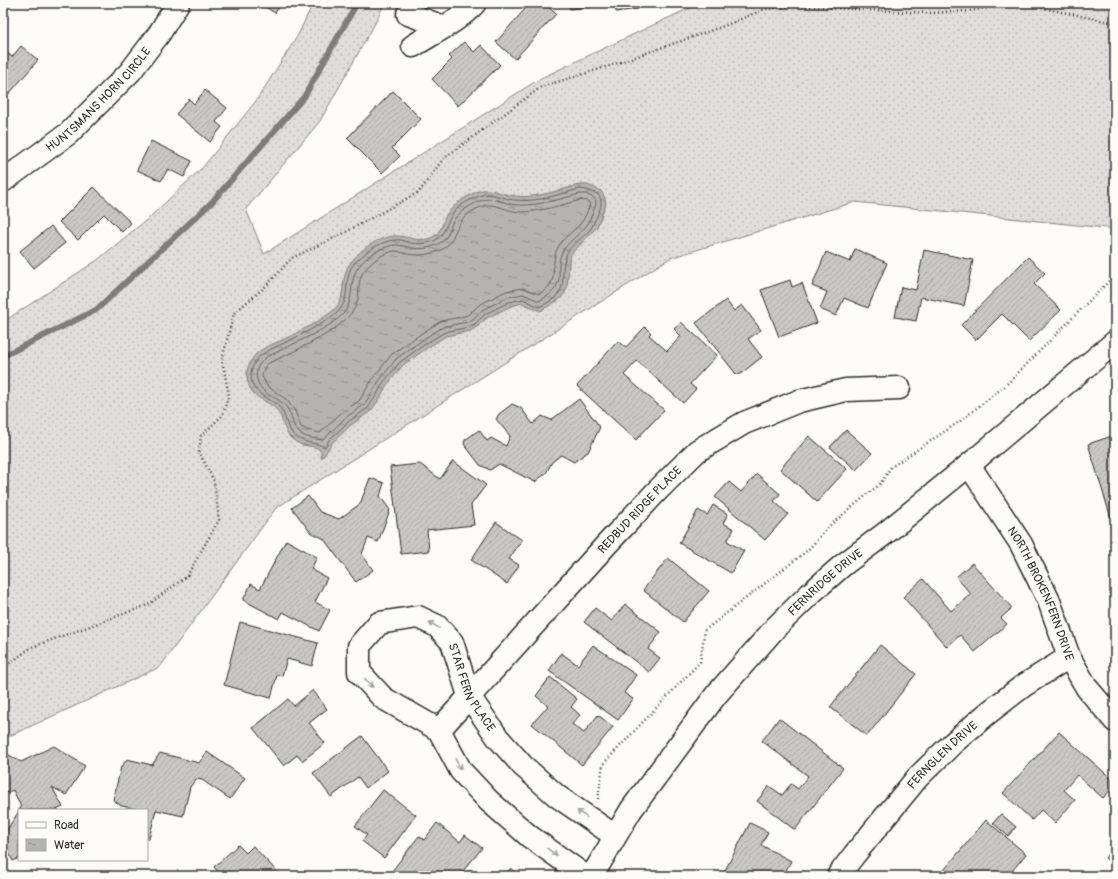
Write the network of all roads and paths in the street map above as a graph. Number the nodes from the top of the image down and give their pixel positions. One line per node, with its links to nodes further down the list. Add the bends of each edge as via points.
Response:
1 (178, 3): 8 (street, HUNTSMANS HORN CIRCLE, via 159,34 130,72 69,133)
2 (475, 3): 6 (street)
3 (1017, 3): 5 (path); 14 (path, via 969,11 928,13 798,6 765,9 609,66 540,87 443,159 419,192 292,258 264,288 234,313 222,360 229,395 222,416 201,436 199,452 214,481 219,520 187,576 148,605 32,647)
4 (408, 14): 6 (street)
5 (1115, 23)
6 (444, 27): 7 (street)
7 (413, 46)
8 (3, 181)
9 (1115, 275): 18 (path, via 1006,385 959,422 891,467 881,483 828,526 808,550 705,630 700,662 603,764 598,804)
10 (1115, 342): 12 (street, FERNRIDGE DRIVE)
11 (899, 388): 15 (street, REDBUD RIDGE PLACE, via 846,390 799,401 744,423 697,451 607,544)
12 (969, 465): 13 (street, NORTH BROKENFERN DRIVE, via 1021,544 1048,601); 19 (street, FERNRIDGE DRIVE, via 811,593 776,628 716,696)
13 (1069, 657): 16 (street, NORTH BROKENFERN DRIVE, via 1087,688); 22 (street, FERNGLEN DRIVE, via 1017,691 953,743 918,777)
14 (3, 668)
15 (469, 696): 17 (street, REDBUD RIDGE PLACE); 17 (street, STAR FERN PLACE, one-way to 17, via 452,642 437,626 418,617 379,623 359,646 359,672 383,698); 18 (street, STAR FERN PLACE, one-way to 15, via 557,796 523,766 498,738)
16 (1115, 721)
17 (439, 730): 20 (street, one-way to 20, via 461,770 489,801 529,836)
18 (592, 820): 19 (street, STAR FERN PLACE)
19 (614, 836): 21 (street, FERNRIDGE DRIVE)
20 (585, 876)
21 (592, 876)
22 (838, 876)

